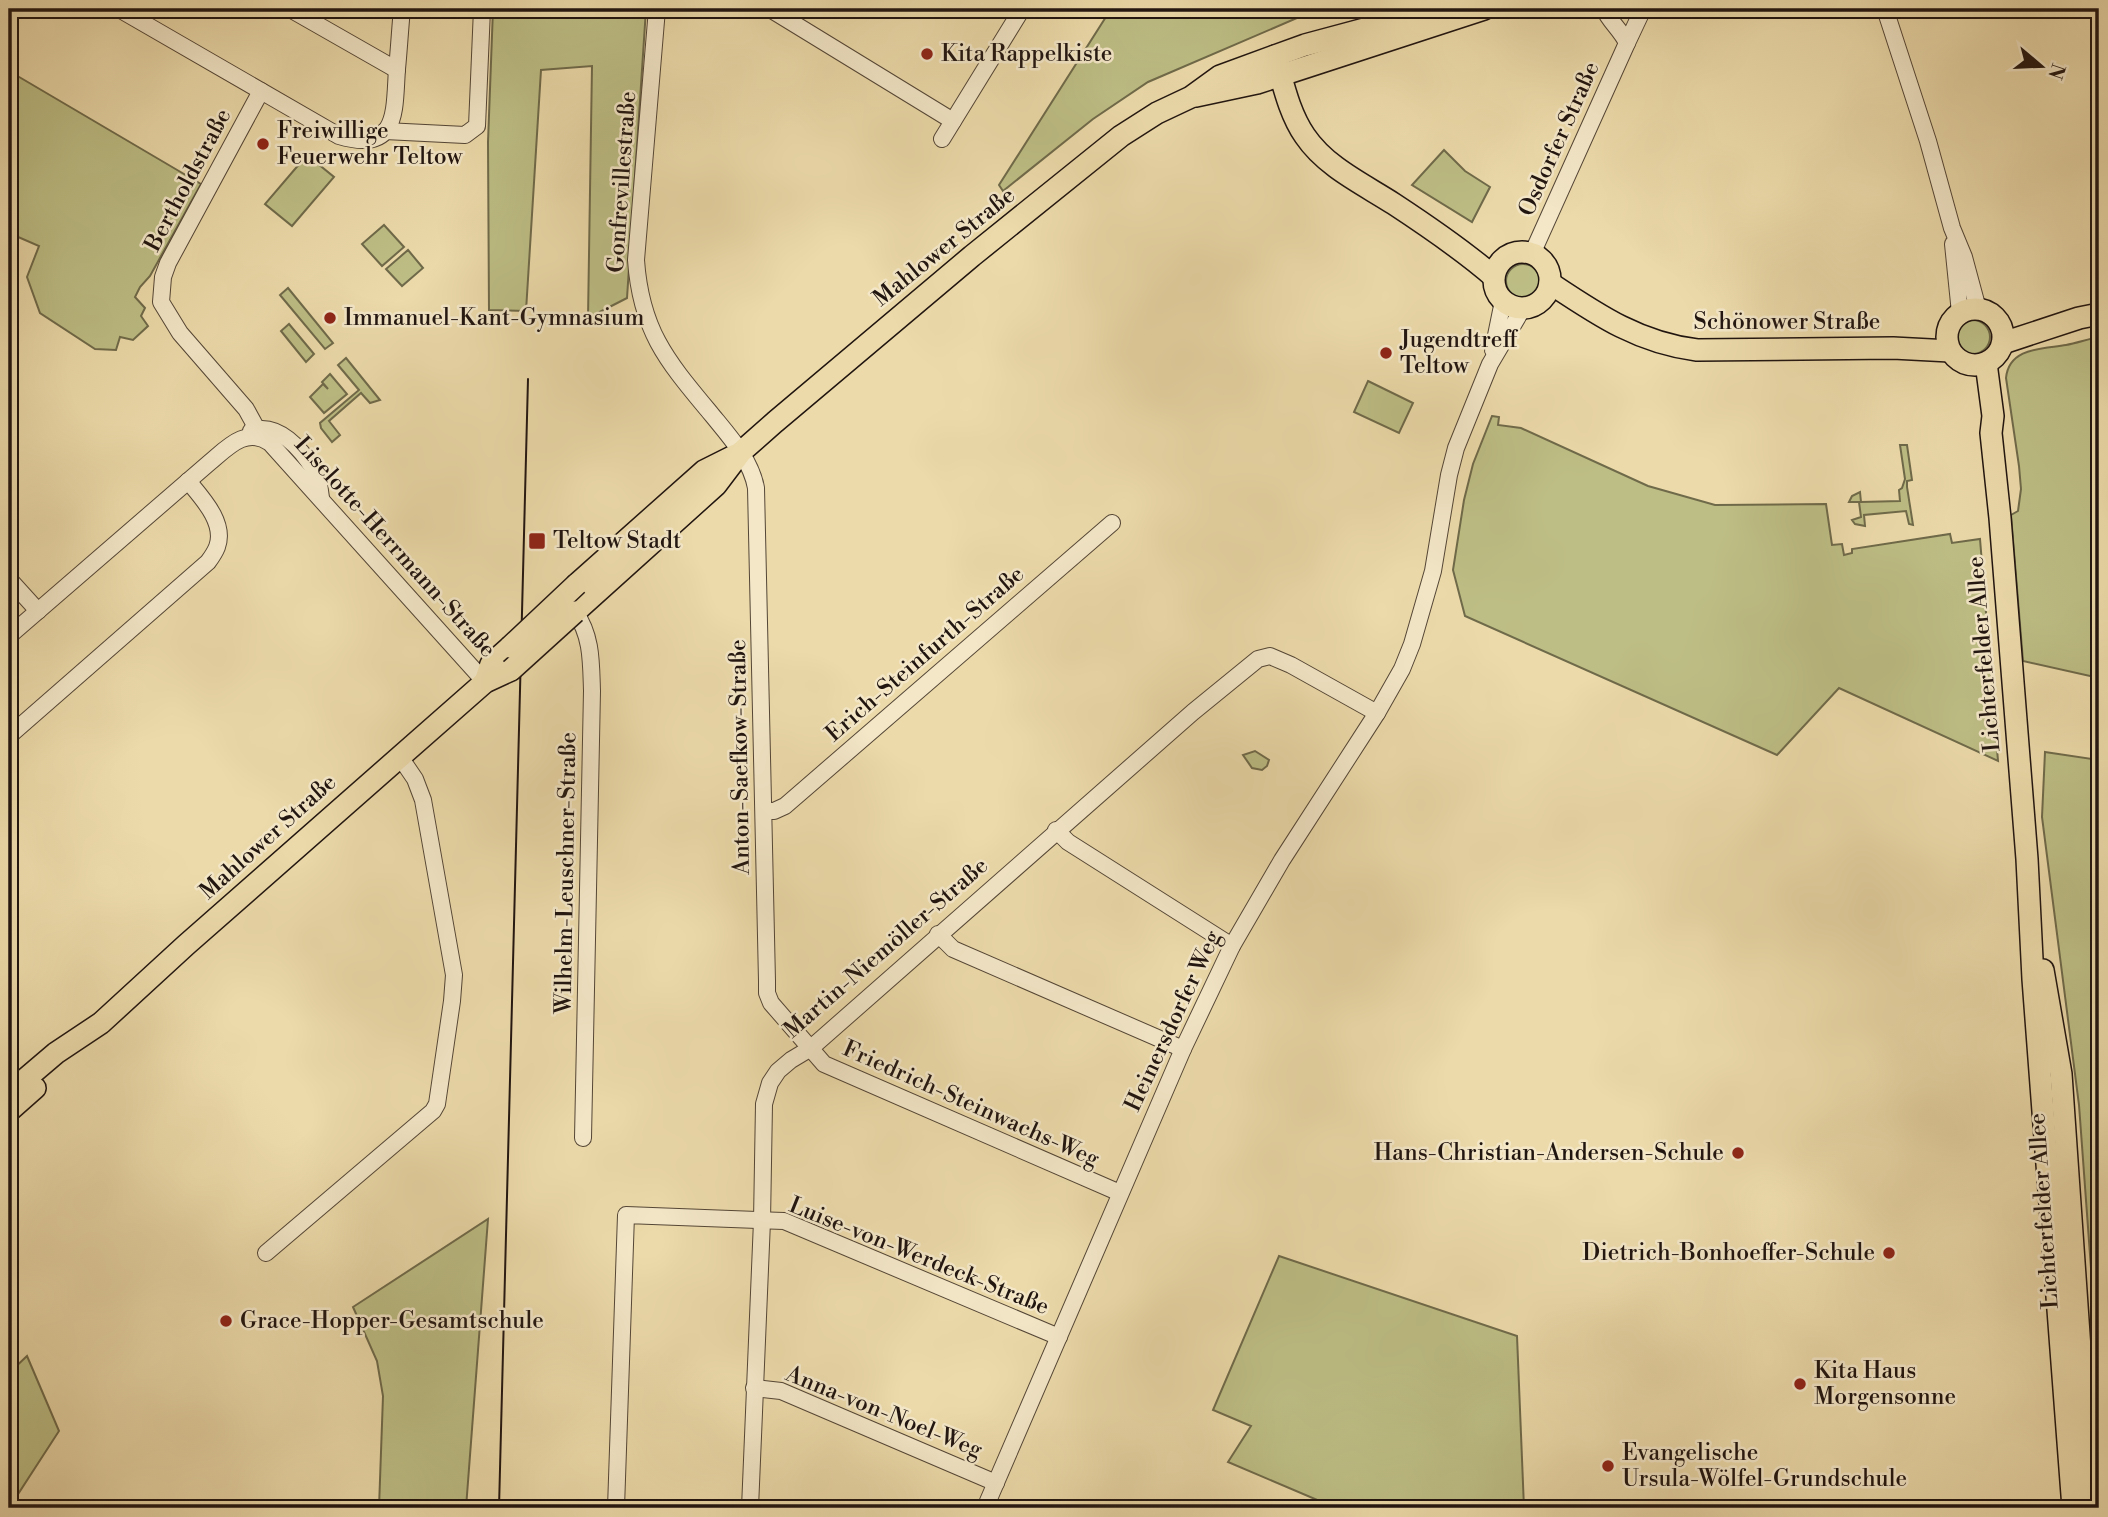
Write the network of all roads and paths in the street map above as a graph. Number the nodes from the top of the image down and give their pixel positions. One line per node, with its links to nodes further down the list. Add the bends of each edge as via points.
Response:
1 (119, 9): 16 (street)
2 (290, 9): 15 (street)
3 (402, 9): 15 (street)
4 (482, 9): 18 (street, via 477,126 465,135)
5 (657, 9): 31 (street, Gonfrevillestraße, via 636,260 640,296 649,326 670,362)
6 (770, 9): 17 (street)
7 (1022, 9): 17 (street)
8 (1439, 9): 14 (main road, Mahlower Straße, via 1322,40)
9 (1484, 9): 14 (main road, Mahlower Straße)
10 (1604, 9): 13 (street, Osdorfer Straße)
11 (1643, 9): 13 (street, Osdorfer Straße)
12 (1885, 9): 24 (street, via 1964,257)
13 (1627, 43): 20 (street, Osdorfer Straße)
14 (1278, 66): 21 (main road, via 1296,120 1329,162); 31 (main road, Mahlower Straße, via 1225,91 1191,97 1121,136)
15 (397, 70): 18 (street, via 395,114)
16 (261, 91): 18 (street, via 339,136 362,141); 29 (street, Bertholdstraße, via 168,263 161,302 180,333 246,408)
17 (953, 121): 19 (street)
18 (385, 131)
19 (942, 139)
20 (1532, 254): 21 (main road, via 1517,252); 22 (main road, via 1546,265)
21 (1499, 268): 22 (main road, via 1498,294)
22 (1529, 298): 26 (main road, Schönower Straße, via 1604,318 1673,347); 40 (street, Heinersdorfer Weg, via 1490,364 1469,413 1451,466 1433,571 1412,644)
23 (2089, 316): 25 (main road)
24 (1962, 317): 25 (main road, via 1986,311); 26 (main road, Schönower Straße); 27 (main road, via 1948,344)
25 (2001, 333): 28 (main road, via 2000,352)
26 (1893, 348): 27 (main road, Schönower Straße)
27 (1950, 351): 28 (main road, via 1959,361)
28 (1979, 364): 45 (main road, Lichterfelder Allee, via 1981,419 1991,433 2000,518)
29 (257, 429): 30 (street); 33 (street, via 279,433 296,447 315,472)
30 (237, 440): 32 (street); 33 (street, Liselotte-Herrmann-Straße, via 252,436 270,443)
31 (741, 452): 37 (main road, Mahlower Straße, via 716,485); 39 (main road, Mahlower Straße, bridge, via 704,471 577,584 491,664); 43 (street, Anton-Saefkow-Straße, via 756,488)
32 (188, 481): 36 (street); 41 (street, via 207,505 218,530 218,546 208,562)
33 (321, 498): 39 (street, Liselotte-Herrmann-Straße)
34 (1112, 523): 43 (street, Erich-Steinfurth-Straße, via 785,806)
35 (9, 579): 36 (street)
36 (38, 611): 38 (street)
37 (575, 612): 39 (main road, Mahlower Straße, bridge, via 511,670); 53 (street, Wilhelm-Leuschner-Straße, via 590,643 592,691)
38 (9, 636)
39 (485, 682): 42 (main road, Mahlower Straße)
40 (1377, 713): 44 (street, Martin-Niemöller-Straße, via 1291,665 1270,656 1258,659); 47 (street, Heinersdorfer Weg)
41 (9, 736)
42 (400, 757): 48 (main road, Mahlower Straße); 56 (street, via 423,800 454,975 437,1104)
43 (764, 811): 49 (street, Anton-Saefkow-Straße, via 767,993)
44 (1056, 830): 46 (street, Martin-Niemöller-Straße); 47 (street)
45 (2031, 913): 63 (main road, Lichterfelder Allee); 64 (main road, Lichterfelder Allee, via 2061,1074)
46 (938, 934): 49 (street, Martin-Niemöller-Straße); 50 (street, via 953,949)
47 (1232, 946): 50 (street, Heinersdorfer Weg)
48 (88, 1034): 51 (main road, Mahlower Straße, via 56,1053); 52 (main road, Mahlower Straße, via 61,1066)
49 (811, 1048): 54 (street, Friedrich-Steinwachs-Weg, via 824,1064); 55 (street, Martin-Niemöller-Straße, via 778,1071 764,1104)
50 (1183, 1049): 54 (street, Heinersdorfer Weg)
51 (9, 1093)
52 (9, 1111)
53 (583, 1138)
54 (1120, 1194): 57 (street, Heinersdorfer Weg)
55 (762, 1220): 57 (street, Luise-von-Werdeck-Straße, via 784,1221); 58 (street, Martin-Niemöller-Straße); 60 (street, Luise-von-Werdeck-Straße, via 626,1215)
56 (266, 1253)
57 (1059, 1337): 59 (street, Heinersdorfer Weg)
58 (754, 1388): 59 (street, Anna-von-Noel-Weg, via 781,1391); 61 (street, Martin-Niemöller-Straße)
59 (996, 1483): 62 (street, Heinersdorfer Weg)
60 (616, 1508)
61 (751, 1508)
62 (985, 1508)
63 (2073, 1508)
64 (2091, 1508)

